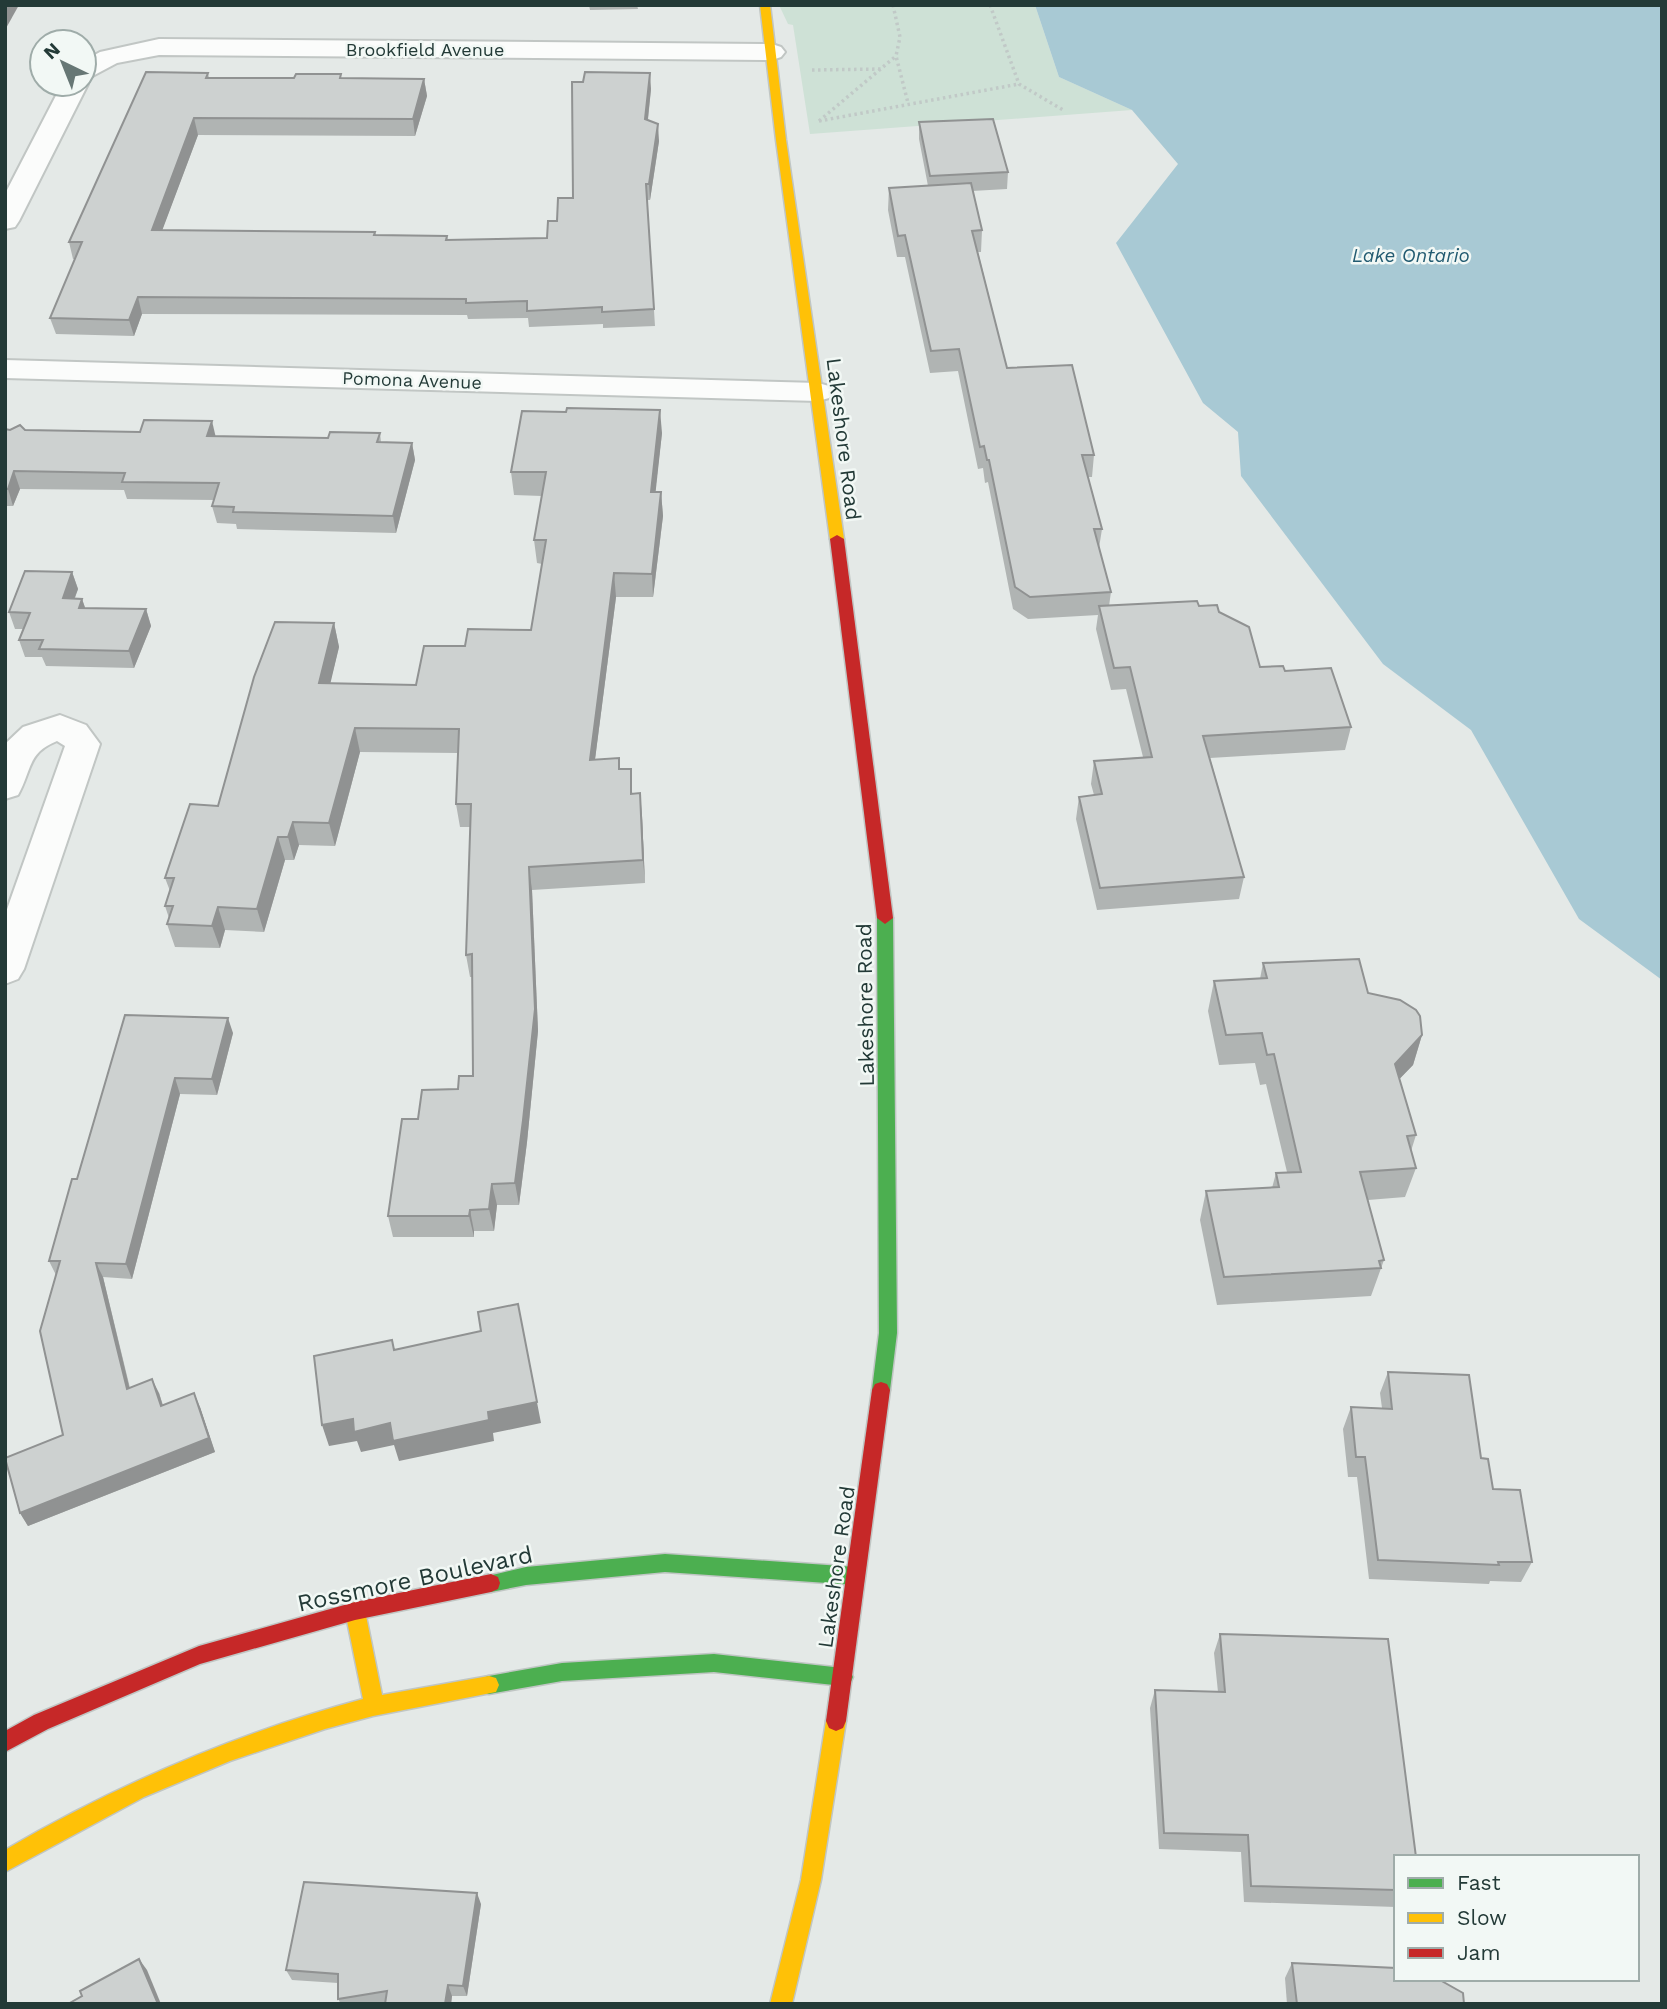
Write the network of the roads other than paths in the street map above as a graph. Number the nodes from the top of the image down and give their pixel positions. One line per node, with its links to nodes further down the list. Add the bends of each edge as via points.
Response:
1 (765, 5): 2 (main road, Lakeshore Road)
2 (773, 62): 3 (street, Brookfield Avenue, via 159,47); 7 (main road, Lakeshore Road)
3 (98, 64)
4 (68, 98): 5 (street)
5 (5, 221)
6 (5, 369): 7 (street, Pomona Avenue)
7 (818, 391): 10 (main road, Lakeshore Road, via 886,926 888,1333)
8 (5, 786): 9 (street, via 22,743 37,734 60,727 83,744)
9 (5, 969)
10 (856, 1576): 11 (main road, Rossmore Boulevard, via 665,1563 526,1576); 12 (main road, Lakeshore Road)
11 (355, 1611): 13 (main road); 14 (main road, Rossmore Boulevard, via 199,1655 41,1721)
12 (843, 1676): 13 (main road, via 714,1663 604,1669 562,1672); 16 (main road, Lakeshore Road, via 811,1880)
13 (374, 1706): 15 (main road, via 228,1750 61,1827)
14 (5, 1742)
15 (5, 1862)
16 (781, 2004)

